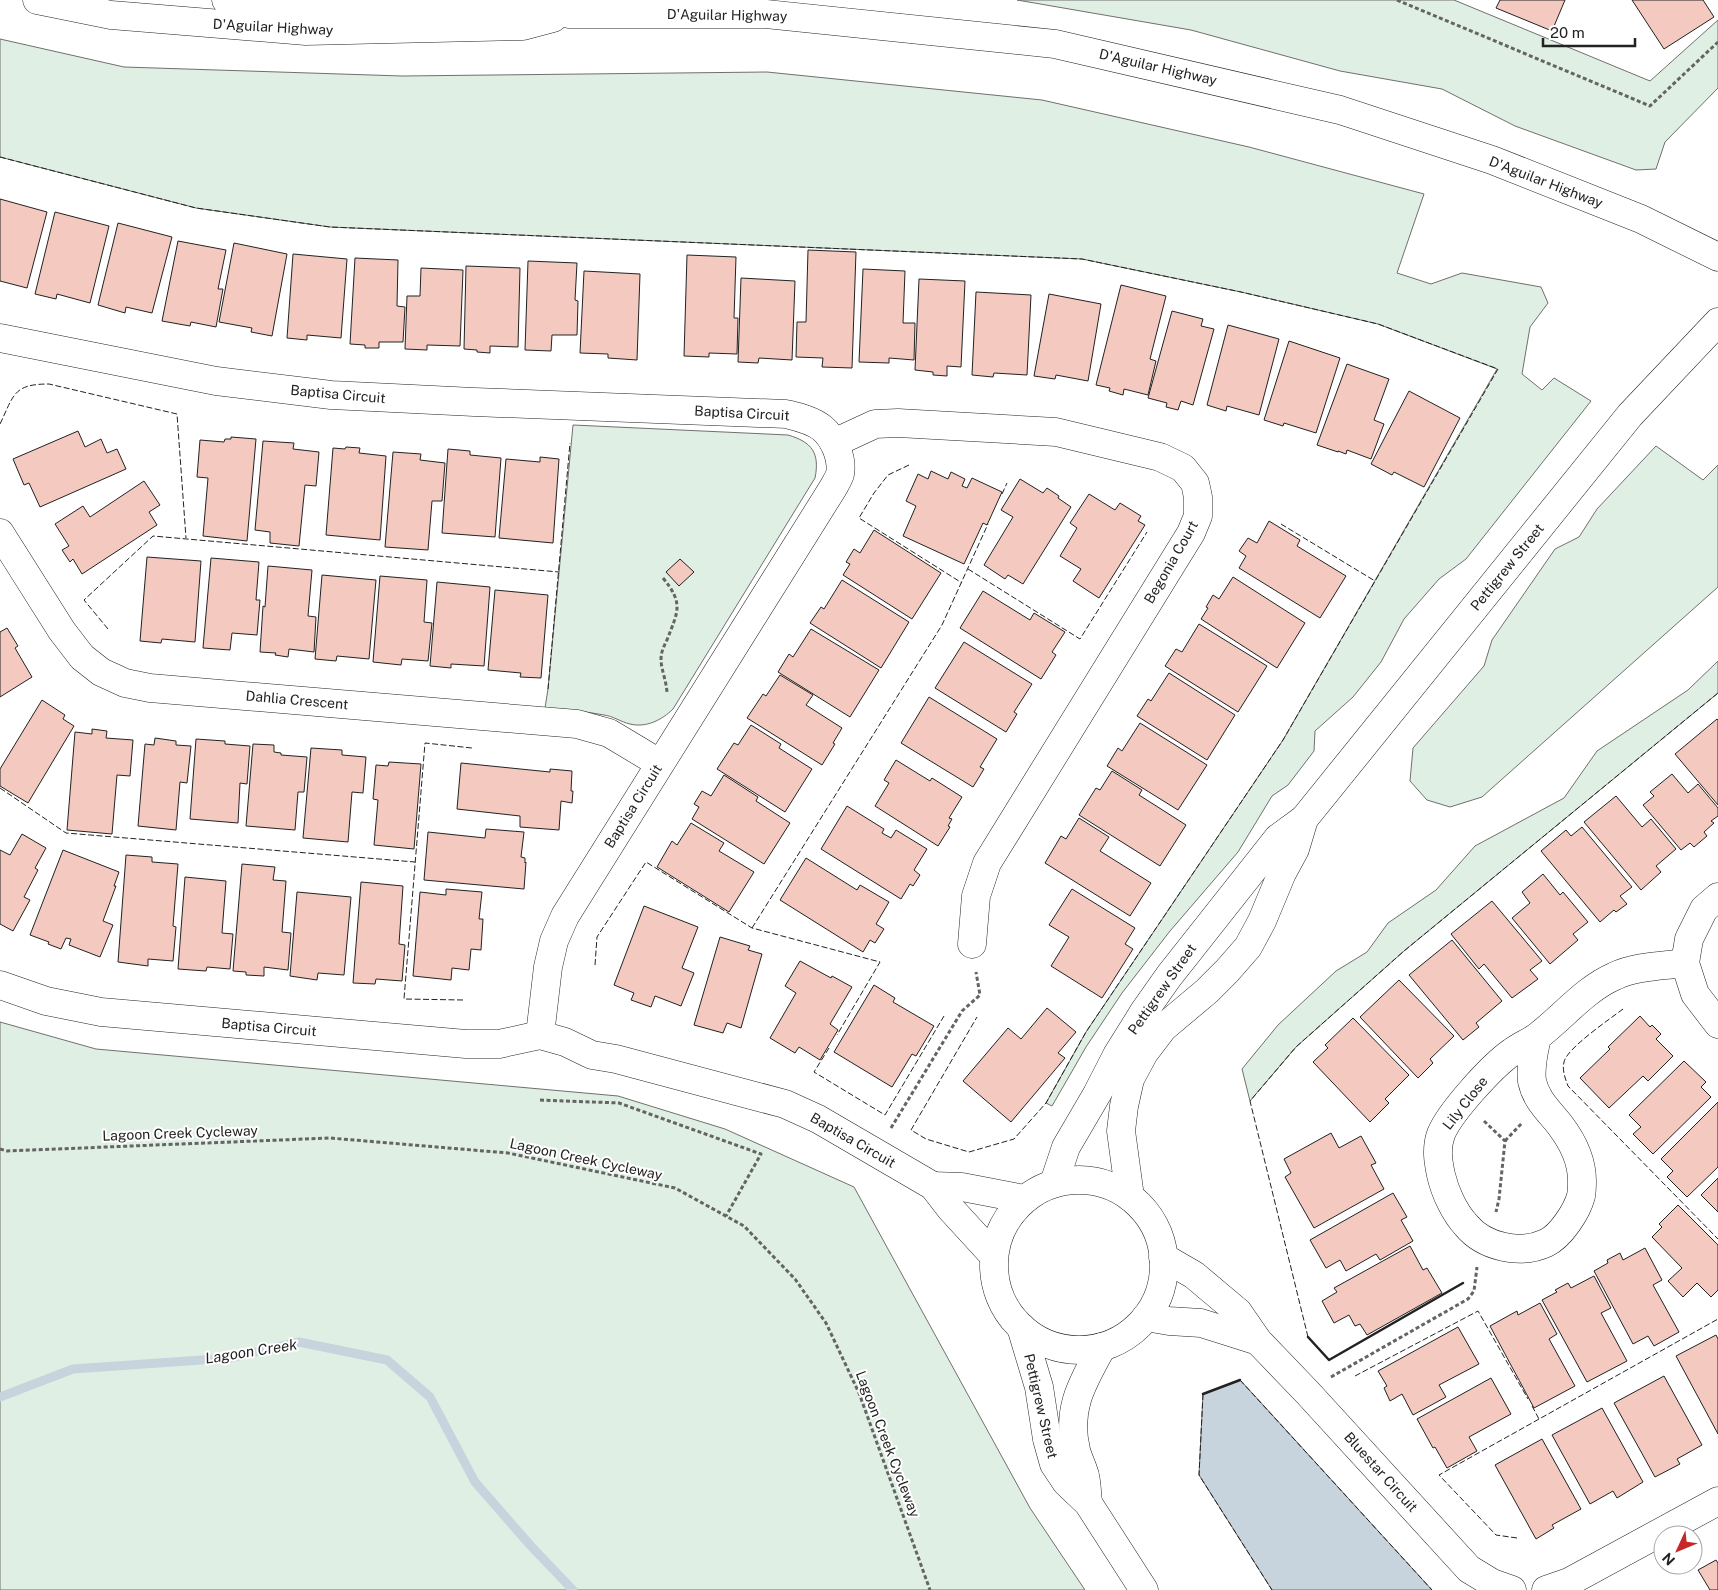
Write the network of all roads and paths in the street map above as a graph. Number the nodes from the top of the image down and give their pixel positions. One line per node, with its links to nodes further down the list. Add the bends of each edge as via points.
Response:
1 (37, 0): 4 (main road, D'Aguilar Highway, via 111,15 306,31 523,26)
2 (226, 0): 4 (main road, D'Aguilar Highway, via 297,8 524,7)
3 (1397, 0): 5 (path, via 1650,106)
4 (569, 14): 6 (main road, D'Aguilar Highway, via 766,14 1055,44 1340,110 1492,160 1641,219)
5 (1718, 42)
6 (1718, 257)
7 (1718, 322): 14 (main road, Pettigrew Street, via 1630,415)
8 (0, 338): 9 (main road, Baptisa Circuit, via 216,381 331,395 786,414 806,419 822,428)
9 (834, 443): 13 (main road, Baptisa Circuit, via 840,474 833,488); 16 (main road, Begonia Court, via 875,424 890,423 1056,432 1160,457 1183,468 1195,483 1198,516 1191,533 987,863 976,896)
10 (0, 533): 13 (main road, Dahlia Crescent, via 82,657 101,672 125,683 150,688 577,724 609,733)
11 (663, 578): 12 (path, via 673,590 678,613 662,651 668,693)
12 (665, 701)
13 (659, 763): 20 (main road, Baptisa Circuit, via 565,916 554,941)
14 (1304, 819): 26 (main road, Pettigrew Street, via 1278,838 1145,1010 1066,1146); 28 (main road, Pettigrew Street, via 1295,849 1248,947 1227,971 1164,1028 1144,1052 1130,1079 1121,1131)
15 (1718, 897): 17 (main road, via 1704,909 1689,939)
16 (972, 944): 24 (path, via 980,995 962,1011)
17 (1685, 963): 19 (main road, via 1696,994); 21 (main road, Lily Close, via 1616,975 1592,988)
18 (0, 985): 20 (main road, Baptisa Circuit, via 46,1001 101,1012 466,1044 499,1044)
19 (1718, 1024)
20 (540, 1036): 27 (main road, Baptisa Circuit, via 565,1042 592,1055 616,1058 785,1104 818,1119)
21 (1537, 1037): 23 (main road, Lily Close, via 1511,1052); 31 (main road, Lily Close, via 1531,1066 1532,1082 1541,1103 1576,1150 1582,1173 1581,1194 1562,1229 1546,1243 1506,1248)
22 (540, 1100): 30 (path, via 619,1104 761,1154)
23 (1463, 1101): 31 (path, via 1505,1141 1499,1199); 31 (main road, Lily Close, via 1441,1134 1437,1156 1443,1183 1455,1210 1467,1226)
24 (891, 1129)
25 (0, 1150): 30 (path, Lagoon Creek Cycleway, via 330,1138 508,1153 675,1188)
26 (1054, 1184): 28 (main road, via 1081,1180 1107,1184); 29 (main road)
27 (933, 1186): 29 (main road, Baptisa Circuit, via 962,1187); 32 (main road, Baptisa Circuit)
28 (1130, 1197): 33 (main road, via 1147,1214 1158,1234)
29 (1024, 1199): 32 (main road, via 1009,1216)
30 (726, 1216): 41 (path, Lagoon Creek Cycleway, via 744,1226 795,1279 826,1323 859,1393)
31 (1485, 1240): 38 (path, via 1478,1258 1474,1291 1468,1299)
32 (994, 1256): 35 (main road, via 995,1282 1004,1306)
33 (1164, 1257): 34 (main road, via 1157,1299); 36 (main road, Bluestar Circuit, via 1194,1275 1238,1312)
34 (1146, 1317): 36 (main road, Bluestar Circuit, via 1201,1323); 37 (main road, via 1126,1336)
35 (1021, 1326): 37 (main road, via 1045,1343 1073,1350); 40 (main road, Pettigrew Street, via 1039,1387 1054,1464 1066,1482)
36 (1258, 1341): 38 (main road, Bluestar Circuit)
37 (1102, 1347): 40 (main road, Pettigrew Street, via 1082,1384 1072,1424 1076,1451 1085,1475)
38 (1307, 1392): 43 (main road, Bluestar Circuit, via 1469,1569)
39 (1718, 1501): 44 (main road, via 1569,1582)
40 (1088, 1503): 42 (main road, Pettigrew Street)
41 (930, 1590)
42 (1144, 1590)
43 (1512, 1590)
44 (1546, 1590)

